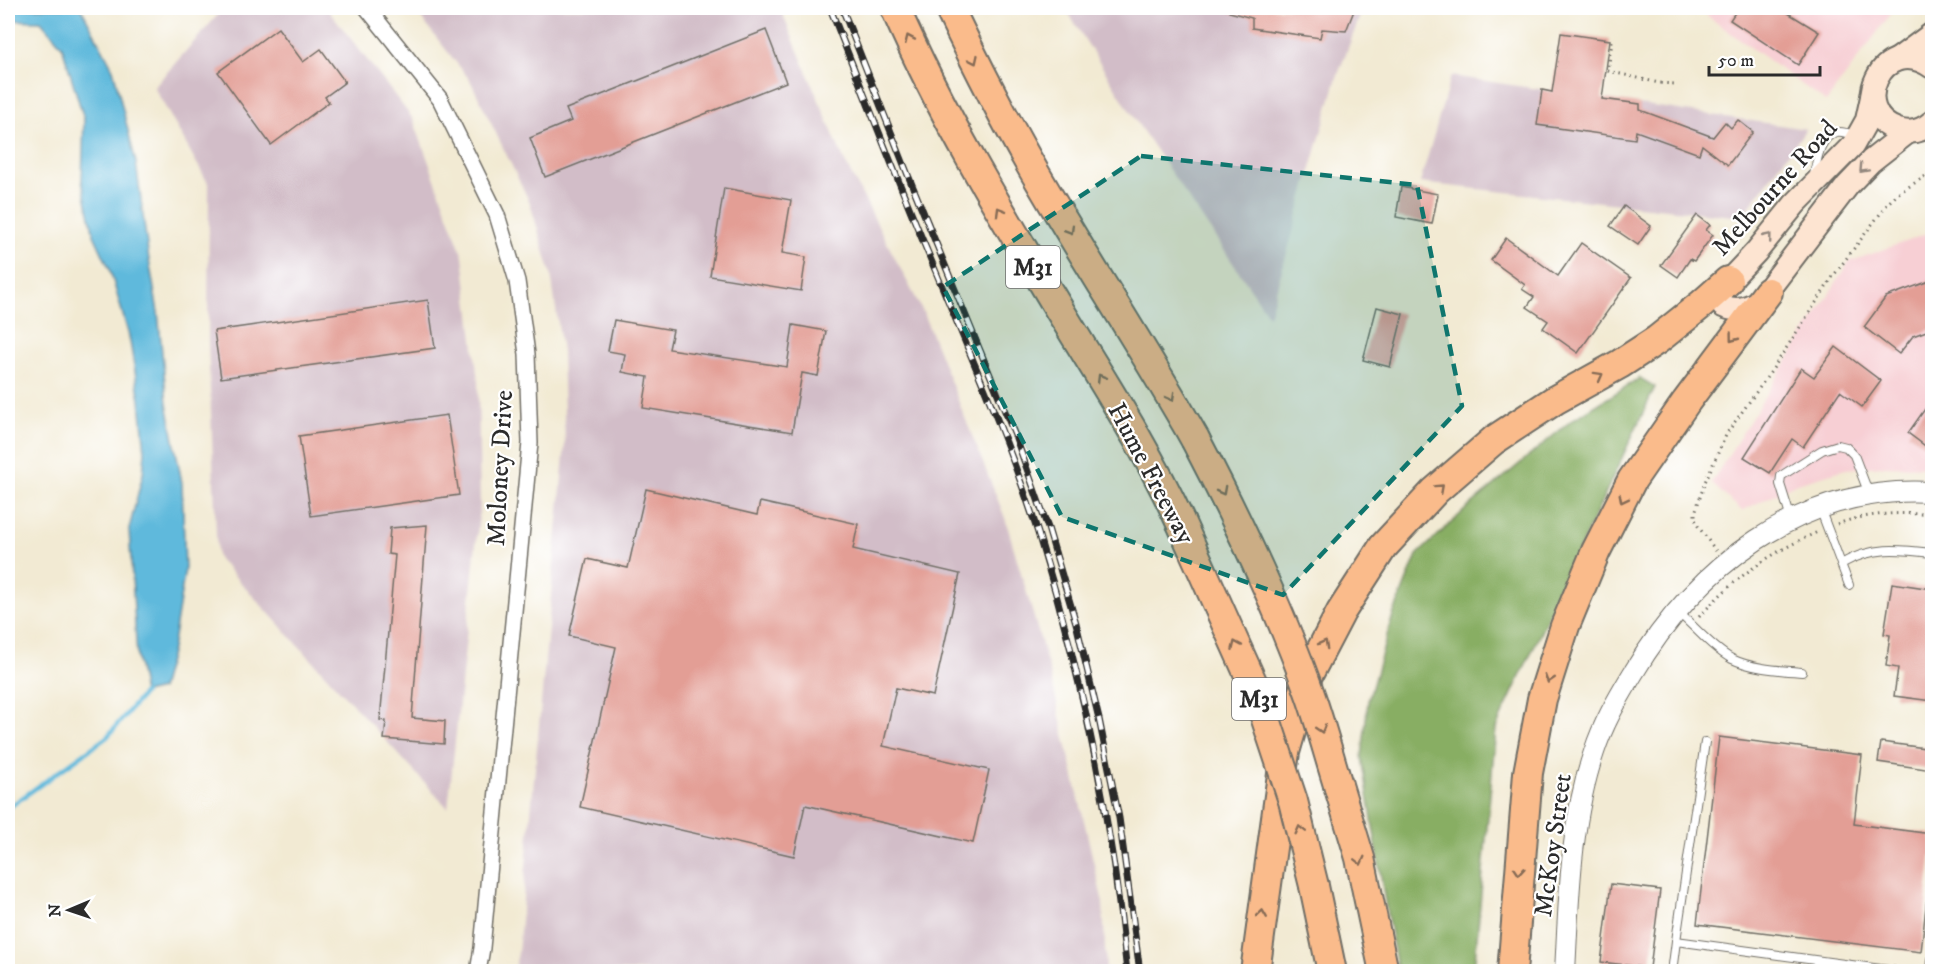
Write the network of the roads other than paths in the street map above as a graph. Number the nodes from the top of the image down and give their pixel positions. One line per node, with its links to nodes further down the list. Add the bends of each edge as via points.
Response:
1 (367, 8): 24 (street, Moloney Drive, via 440,99 497,215 517,281 527,354 530,442)
2 (895, 8): 26 (highway, Hume Freeway / M31, one-way to 2, bridge, via 1293,801 1258,695 1180,521 1117,404 961,141)
3 (949, 8): 27 (highway, Hume Freeway / M31, one-way to 27, bridge, via 1035,173 1195,439 1272,597 1311,698 1360,858)
4 (1932, 34): 5 (main road)
5 (1898, 59): 6 (main road, via 1918,59); 7 (main road, Melbourne Road, via 1880,71)
6 (1932, 67)
7 (1872, 97): 9 (main road, via 1881,119 1892,128); 10 (main road, Melbourne Road, one-way to 7, via 1848,151 1870,112)
8 (1932, 122): 9 (main road)
9 (1918, 134): 11 (main road, one-way to 11, via 1871,161 1848,185)
10 (1728, 281): 11 (main road, via 1720,300 1727,308 1749,307); 25 (highway, one-way to 10, via 1285,752 1306,676 1383,547 1436,491 1494,440 1648,346)
11 (1768, 292): 28 (highway, one-way to 28, via 1632,480 1596,551 1565,626 1542,699 1527,773)
12 (1932, 492): 13 (street, McKoy Street)
13 (1869, 495): 14 (street, McKoy Street); 15 (lane, via 1854,455 1846,447 1822,450 1781,476)
14 (1820, 509): 15 (street, McKoy Street); 17 (lane)
15 (1791, 520): 19 (street, McKoy Street, via 1724,563)
16 (1932, 553): 17 (lane, via 1893,549 1862,554)
17 (1841, 564): 18 (lane)
18 (1849, 585)
19 (1677, 611): 20 (lane, via 1732,658 1754,666); 29 (street, McKoy Street, via 1650,645 1606,717 1593,753 1583,788 1571,866)
20 (1802, 672)
21 (1705, 742): 22 (lane)
22 (1676, 941): 30 (lane); 31 (lane)
23 (1932, 959): 32 (lane)
24 (478, 972)
25 (1255, 972)
26 (1332, 972)
27 (1384, 972)
28 (1512, 972)
29 (1565, 972)
30 (1672, 972)
31 (1903, 972)
32 (1931, 972)

